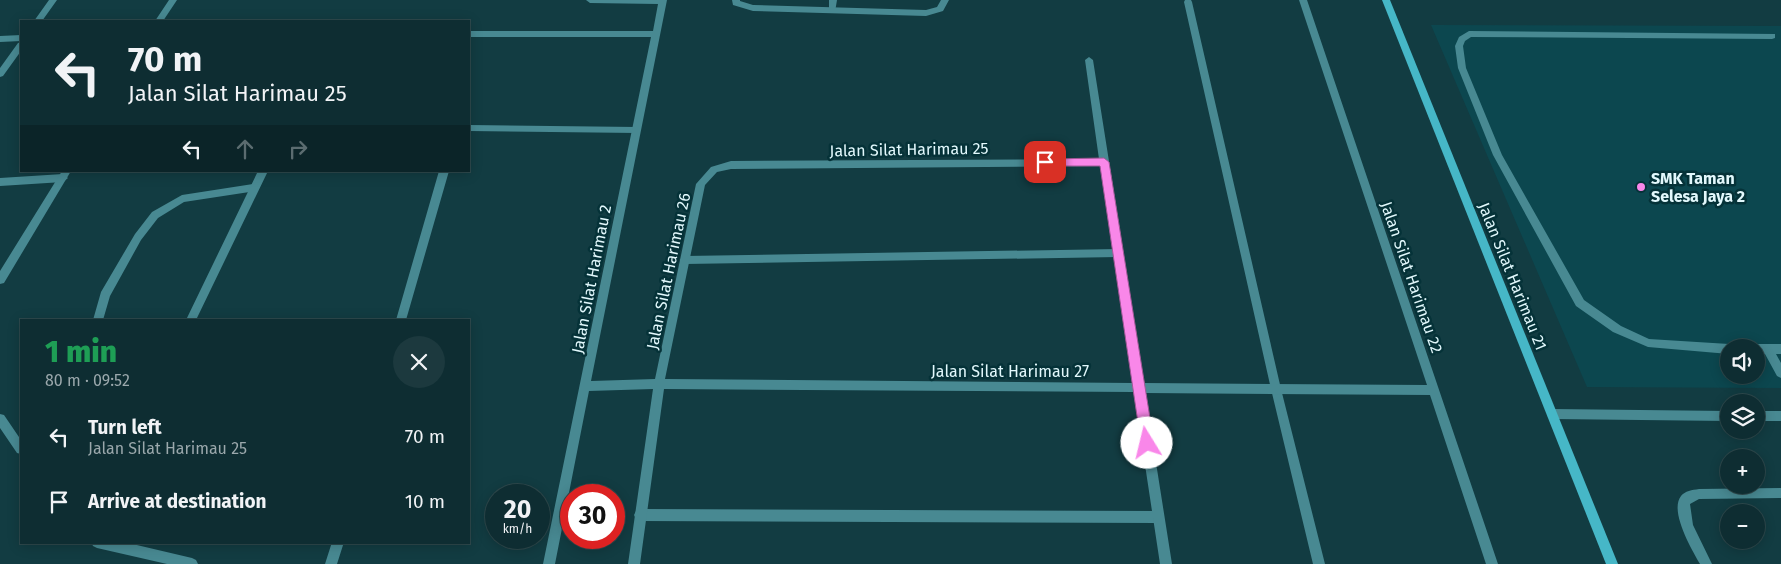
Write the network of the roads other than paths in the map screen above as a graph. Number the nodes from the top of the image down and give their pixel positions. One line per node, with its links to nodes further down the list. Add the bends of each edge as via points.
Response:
1 (53, 0): 12 (street)
2 (173, 0): 13 (street)
3 (590, 0): 4 (street)
4 (663, 0): 15 (street, Jalan Silat Harimau 2)
5 (833, 0): 11 (street)
6 (945, 0): 11 (street, via 940,9 926,13)
7 (1303, 0): 45 (street, Jalan Silat Harimau 22)
8 (1386, 0): 46 (street, Jalan Silat Harimau 21)
9 (736, 1): 11 (street, via 754,8)
10 (1188, 2): 44 (street)
11 (832, 10)
12 (39, 20)
13 (160, 20)
14 (470, 34): 15 (street)
15 (656, 34): 23 (street, Jalan Silat Harimau 2)
16 (1772, 36): 37 (street, via 1469,34 1459,46 1462,68 1498,155 1580,303 1617,329 1648,343)
17 (20, 38): 18 (street)
18 (0, 39)
19 (20, 45): 21 (street)
20 (1089, 60): 24 (street)
21 (0, 74)
22 (470, 128): 23 (street)
23 (637, 130): 42 (street, Jalan Silat Harimau 2)
24 (1104, 162): 25 (street, Jalan Silat Harimau 25, via 732,165); 31 (street)
25 (714, 169): 32 (street, Jalan Silat Harimau 26, via 701,184)
26 (262, 172): 30 (street)
27 (444, 172): 36 (street)
28 (65, 175): 29 (street); 33 (street)
29 (0, 182)
30 (253, 188): 34 (street, via 182,199 155,215 138,237 105,295); 35 (street)
31 (1118, 253): 32 (street); 43 (street)
32 (685, 260): 41 (street, Jalan Silat Harimau 26)
33 (0, 280)
34 (98, 319)
35 (191, 319)
36 (401, 319)
37 (1720, 348)
38 (1781, 348): 39 (street)
39 (1768, 349): 40 (street)
40 (1781, 373)
41 (659, 384): 42 (street, Jalan Silat Harimau 27); 43 (street, Jalan Silat Harimau 27); 53 (street, Jalan Silat Harimau 26)
42 (585, 386): 59 (street, Jalan Silat Harimau 2)
43 (1139, 388): 44 (street, Jalan Silat Harimau 27); 54 (street)
44 (1276, 389): 45 (street, Jalan Silat Harimau 27); 62 (street)
45 (1434, 390): 63 (street, Jalan Silat Harimau 22)
46 (1552, 414): 47 (street); 64 (street, Jalan Silat Harimau 21)
47 (1720, 416)
48 (1765, 416): 49 (street)
49 (1781, 416)
50 (0, 419): 51 (street)
51 (20, 448)
52 (1781, 493): 65 (street, via 1699,494 1684,501 1685,518)
53 (640, 515): 54 (street); 60 (street, Jalan Silat Harimau 26)
54 (1158, 517): 61 (street)
55 (106, 544): 57 (street)
56 (337, 544): 58 (street)
57 (192, 564)
58 (331, 564)
59 (549, 564)
60 (634, 564)
61 (1166, 564)
62 (1319, 564)
63 (1492, 564)
64 (1612, 564)
65 (1706, 564)

